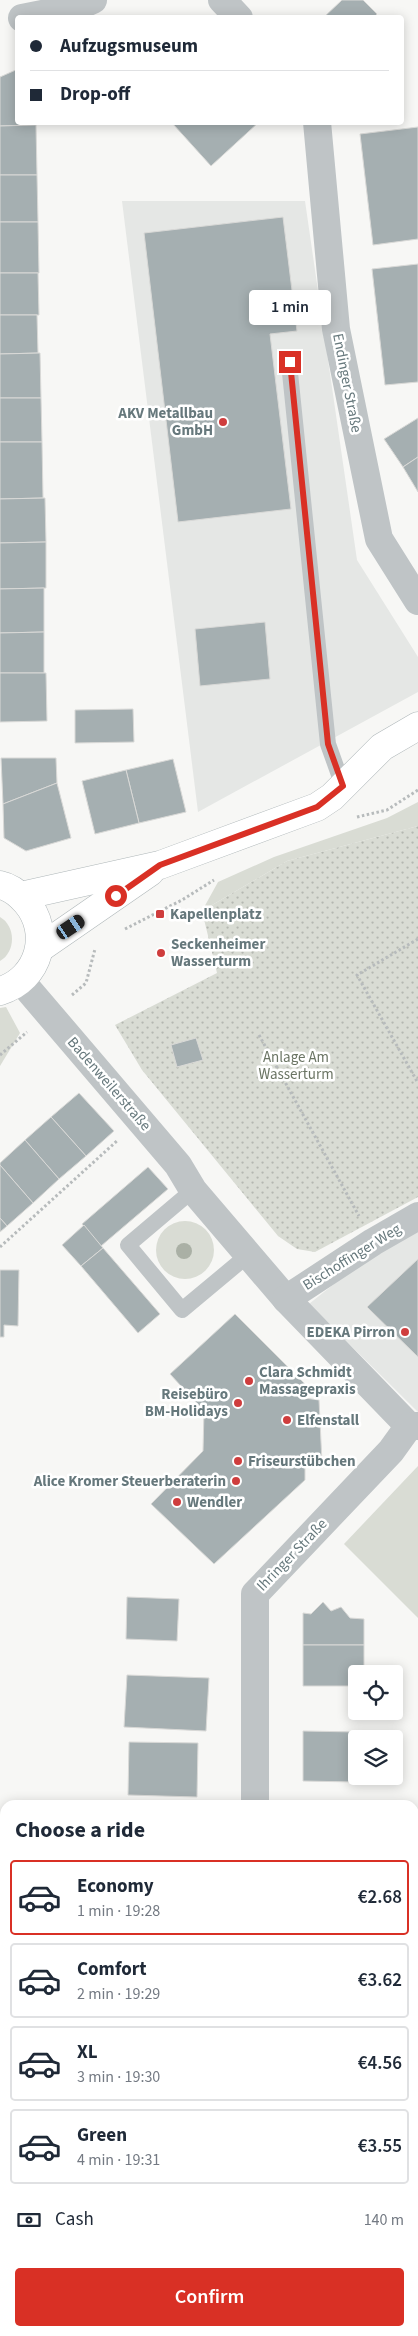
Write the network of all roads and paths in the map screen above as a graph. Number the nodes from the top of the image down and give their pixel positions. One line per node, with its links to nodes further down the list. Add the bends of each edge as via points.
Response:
1 (93, 0): 3 (street, via 77,7)
2 (222, 0): 4 (street)
3 (37, 15)
4 (236, 15)
5 (15, 19): 6 (street)
6 (0, 22)
7 (317, 125): 9 (street, Endinger Straße, via 336,329 379,539)
8 (290, 362): 11 (lane, via 328,744)
9 (418, 602)
10 (418, 726): 11 (street, via 382,747)
11 (343, 786): 12 (street, via 317,807)
12 (160, 865): 13 (street); 16 (street)
13 (11, 891): 16 (street, via 33,911 40,928)
14 (418, 939): 20 (path, via 357,975)
15 (96, 944): 18 (path, via 86,983)
16 (40, 948): 17 (street, via 33,966)
17 (10, 986): 18 (street, Badenweilerstraße)
18 (49, 1013): 22 (street, Badenweilerstraße, via 178,1165)
19 (259, 1035): 24 (path)
20 (418, 1082)
21 (124, 1136): 25 (path)
22 (193, 1190): 26 (street, Badenweilerstraße); 26 (lane, via 128,1246 182,1310)
23 (418, 1216): 24 (street, Bischoffinger Weg)
24 (374, 1242): 27 (street, Bischoffinger Weg)
25 (0, 1247)
26 (248, 1255): 27 (street, Badenweilerstraße)
27 (286, 1300): 28 (street, Badenweilerstraße)
28 (413, 1426): 29 (street, Ihringer Straße, via 254,1594)
29 (255, 1800)

